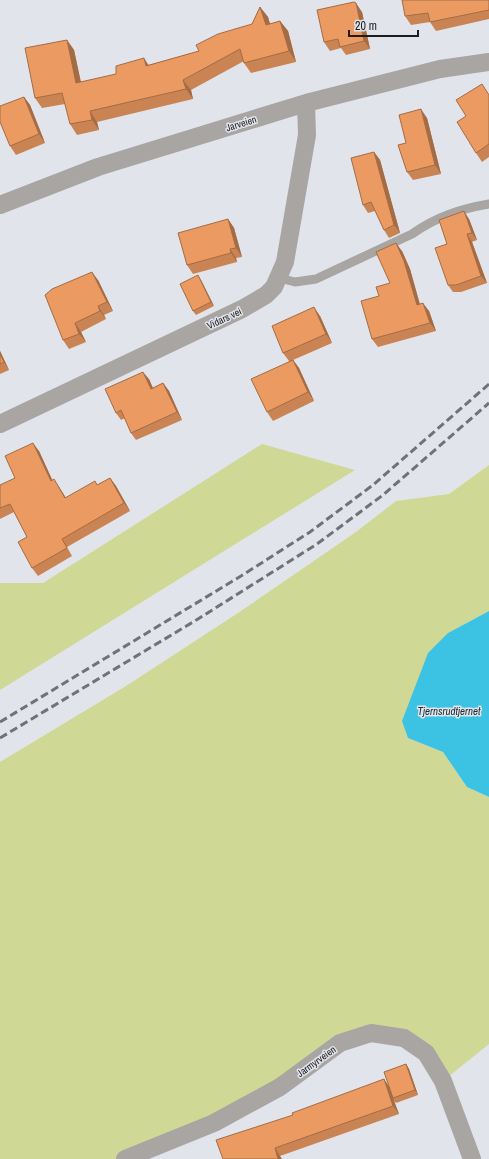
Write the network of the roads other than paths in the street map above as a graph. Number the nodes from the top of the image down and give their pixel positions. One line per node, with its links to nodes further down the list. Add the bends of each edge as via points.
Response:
1 (489, 62): 2 (street, Jarveien, via 440,69)
2 (306, 103): 4 (street, Jarveien, via 98,167); 5 (street, Vidars vei, via 307,135)
3 (489, 204): 5 (lane, via 444,215 412,234 316,278 295,282)
4 (0, 205)
5 (279, 278): 6 (street, Vidars vei, via 266,295 242,309)
6 (0, 424)
7 (125, 1159): 8 (street, Jarmyrveien, via 214,1122 280,1087 340,1043 371,1033 404,1038 426,1053 443,1081)
8 (472, 1159)

